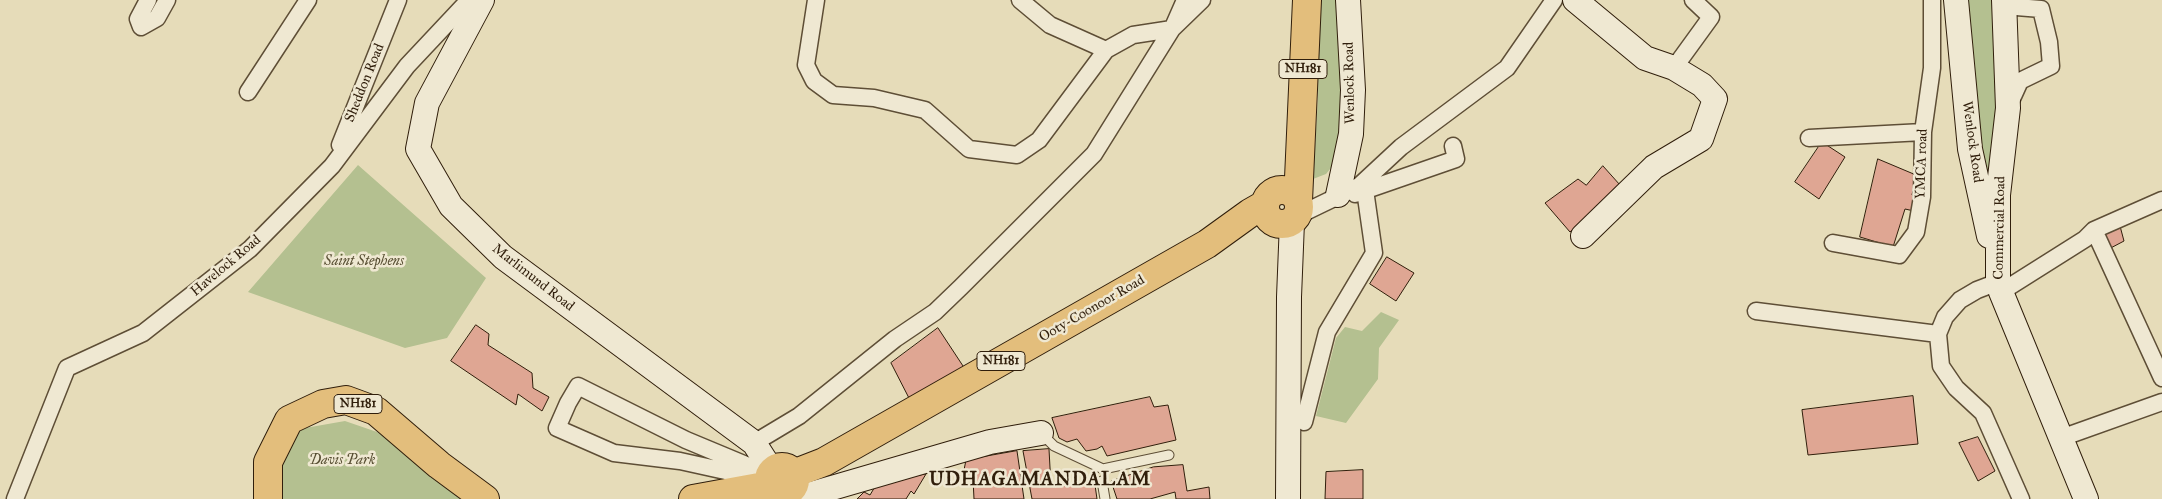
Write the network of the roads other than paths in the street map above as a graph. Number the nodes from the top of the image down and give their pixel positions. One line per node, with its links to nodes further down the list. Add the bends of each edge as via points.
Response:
1 (148, 0): 2 (street, via 138,19 141,27 157,18)
2 (167, 0)
3 (308, 0): 22 (street)
4 (398, 0): 27 (street, Sheddon Road)
5 (469, 0): 27 (street, Havelock Road, via 407,66)
6 (482, 0): 43 (street, Marlimund Road, via 427,103 418,149 451,206 503,257)
7 (816, 0): 20 (street, via 806,65 814,81 833,95 874,98 926,110 969,149 1017,156 1039,140)
8 (1020, 0): 20 (street, via 1050,25)
9 (1185, 0): 19 (street)
10 (1202, 0): 19 (street)
11 (1307, 0): 31 (highway, NH181, via 1301,138)
12 (1348, 0): 29 (street, Wenlock Road, via 1353,90 1351,134)
13 (1554, 0): 29 (street, via 1507,68 1402,147 1359,186)
14 (1575, 0): 21 (street, via 1645,58)
15 (1693, 0): 21 (street, via 1711,17)
16 (1932, 0): 24 (street, YMCA road, via 1932,68)
17 (1956, 0): 35 (street, Wenlock Road, via 1970,148)
18 (2004, 3): 23 (street, Commercial Road); 23 (street, via 2042,9 2051,66 2020,81)
19 (1172, 30): 20 (street, via 1133,35); 43 (street, via 1094,154 968,280 935,312 895,339 799,416)
20 (1106, 50)
21 (1674, 68): 33 (street, via 1702,85 1715,99 1701,139 1654,167)
22 (248, 92)
23 (2008, 108): 35 (street, Commercial Road, via 1998,195)
24 (1923, 132): 25 (street); 34 (street, YMCA road, via 1922,197 1916,232 1899,255)
25 (1809, 138)
26 (1454, 146): 28 (street, via 1456,159)
27 (332, 166): 47 (street, Havelock Road, via 250,249 143,333 67,368)
28 (1365, 190): 29 (street); 40 (street, via 1374,253 1327,332)
29 (1338, 195): 31 (street)
30 (2162, 200): 32 (street)
31 (1286, 210): 46 (highway, Ooty-Coonoor Road / NH181, via 1250,213 1207,244); 52 (street)
32 (2094, 230): 35 (street, via 2084,239); 38 (street)
33 (1583, 236)
34 (1833, 243)
35 (2000, 287): 37 (street, via 1977,290 1960,300 1945,317); 42 (street, Commercial Road)
36 (1756, 311): 37 (street)
37 (1938, 334): 53 (street, via 1941,366 1956,388 1983,413)
38 (2162, 378)
39 (2162, 402): 42 (street)
40 (1304, 422)
41 (1041, 433): 44 (lane, via 1054,446 1103,469); 46 (street)
42 (2061, 438): 54 (street, Commercial Road)
43 (754, 443): 46 (street, Marlimund Road)
44 (1169, 455)
45 (1102, 481): 51 (lane)
46 (780, 486): 46 (street, via 680,461 614,453 557,428 578,386); 50 (highway, Ooty-Coonoor Road / NH181)
47 (15, 499)
48 (268, 499): 49 (highway, NH181, via 268,462 289,420 323,404 346,400 376,412)
49 (485, 499)
50 (693, 499)
51 (1105, 499)
52 (1288, 499)
53 (2021, 499)
54 (2086, 499)

